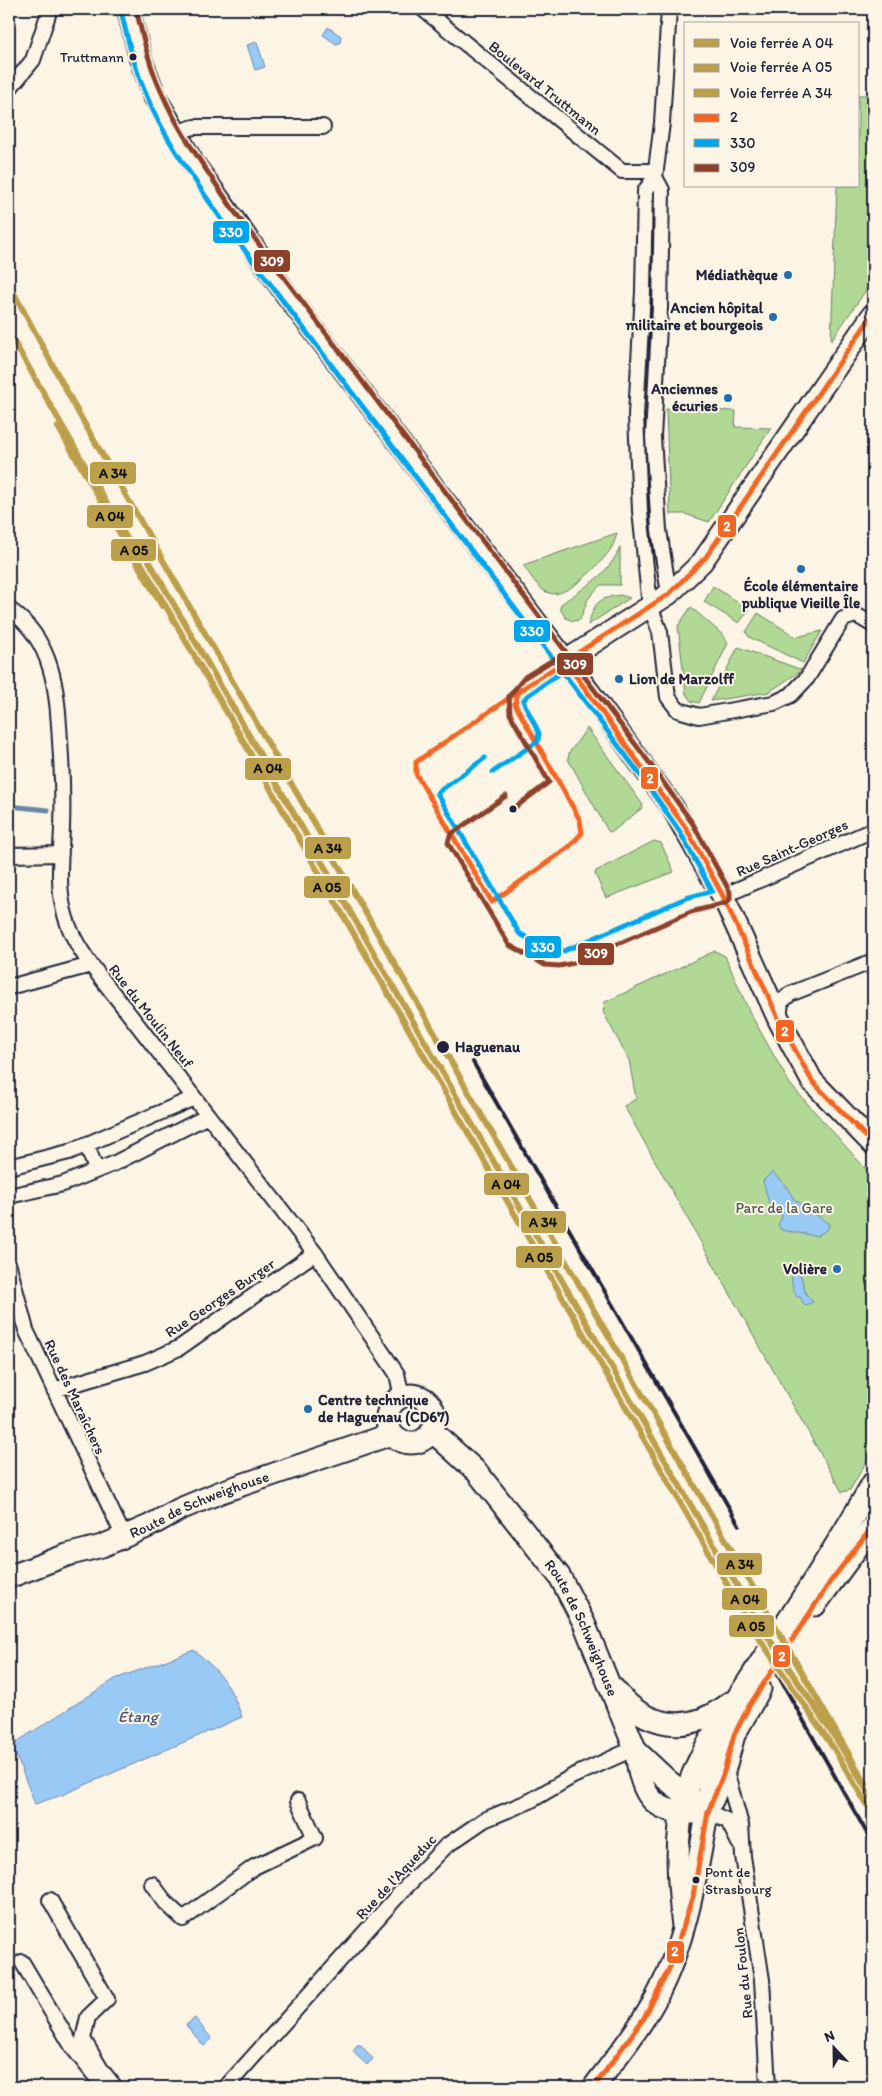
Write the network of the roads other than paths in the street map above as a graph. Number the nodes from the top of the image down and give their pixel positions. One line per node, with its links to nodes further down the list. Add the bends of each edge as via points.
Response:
1 (50, 9): 5 (street, via 33,60)
2 (128, 9): 7 (main road, via 155,98)
3 (423, 9): 8 (street, Boulevard Truttmann, via 622,171)
4 (668, 9): 8 (street, via 662,123)
5 (9, 89)
6 (323, 127): 7 (street, via 194,127)
7 (174, 133): 14 (main road, via 281,287)
8 (655, 174): 10 (street, via 662,190 653,437 659,530); 11 (street, via 645,191 636,415 641,531)
9 (873, 314): 10 (street, via 706,557)
10 (669, 594): 11 (street)
11 (650, 606): 13 (street, via 660,632 668,698 678,710 699,716 765,706 783,699 807,678 843,619 856,615); 14 (street)
12 (9, 609): 16 (street, Rue du Moulin Neuf, via 39,640 56,685 62,778)
13 (873, 626)
14 (565, 661): 18 (main road, via 674,808)
15 (873, 830): 18 (street, Rue Saint-Georges)
16 (61, 854): 17 (street); 20 (street, Rue du Moulin Neuf, via 60,887 64,910 75,941)
17 (9, 855)
18 (723, 896): 22 (main road)
19 (873, 961): 22 (street, via 790,994 781,1002)
20 (91, 965): 21 (street); 23 (street, Rue du Moulin Neuf)
21 (9, 987)
22 (779, 1020): 25 (main road, via 812,1081)
23 (194, 1098): 24 (street, Rue du Moulin Neuf); 26 (street)
24 (208, 1116): 28 (street); 30 (street, Rue du Moulin Neuf)
25 (873, 1144)
26 (87, 1145): 27 (street); 28 (street)
27 (9, 1167)
28 (96, 1170): 29 (street, via 62,1184)
29 (9, 1196)
30 (315, 1253): 32 (street, Rue Georges Burger, via 179,1348 145,1364); 33 (street, Rue du Moulin Neuf, via 397,1374)
31 (9, 1266): 32 (street, Rue des Maraîchers, via 26,1330)
32 (54, 1390): 38 (street, Rue des Maraîchers)
33 (402, 1397): 34 (main road, via 415,1396 426,1401 434,1415); 35 (main road, via 391,1405 387,1413 386,1420)
34 (432, 1431): 35 (main road, via 421,1441 413,1443 398,1440); 41 (main road, Route de Schweighouse, via 477,1472 560,1577 576,1604)
35 (392, 1434): 38 (main road, Route de Schweighouse, via 220,1492)
36 (873, 1483): 40 (main road)
37 (873, 1526): 40 (main road, via 830,1582)
38 (124, 1537): 39 (main road, Route de Schweighouse)
39 (9, 1577)
40 (804, 1608): 42 (main road)
41 (600, 1665): 42 (main road, via 623,1700 640,1713 661,1722 684,1724 698,1721); 44 (main road, Route de Schweighouse)
42 (749, 1689): 43 (main road); 45 (main road)
43 (718, 1726): 47 (main road, via 695,1768); 48 (main road, via 708,1764)
44 (635, 1749): 47 (main road, via 667,1780); 56 (street, Rue de l'Aqueduc, via 572,1776 530,1801 472,1827 436,1855)
45 (725, 1767): 48 (main road); 49 (street, Rue du Foulon, via 736,1802)
46 (298, 1801): 50 (street, via 315,1838 254,1867 184,1919)
47 (684, 1803): 48 (main road); 52 (main road, via 678,1882)
48 (708, 1812): 49 (street, Rue du Foulon, via 728,1821); 52 (main road, via 693,1896)
49 (743, 1856): 58 (street, Rue du Foulon, via 762,1980)
50 (152, 1884)
51 (50, 1900): 55 (street, via 107,1999 88,2017 83,2039)
52 (683, 1926): 57 (main road, via 655,2000)
53 (22, 1962): 54 (street, via 73,2048)
54 (104, 2087)
55 (115, 2087)
56 (226, 2087)
57 (594, 2087)
58 (768, 2087)

